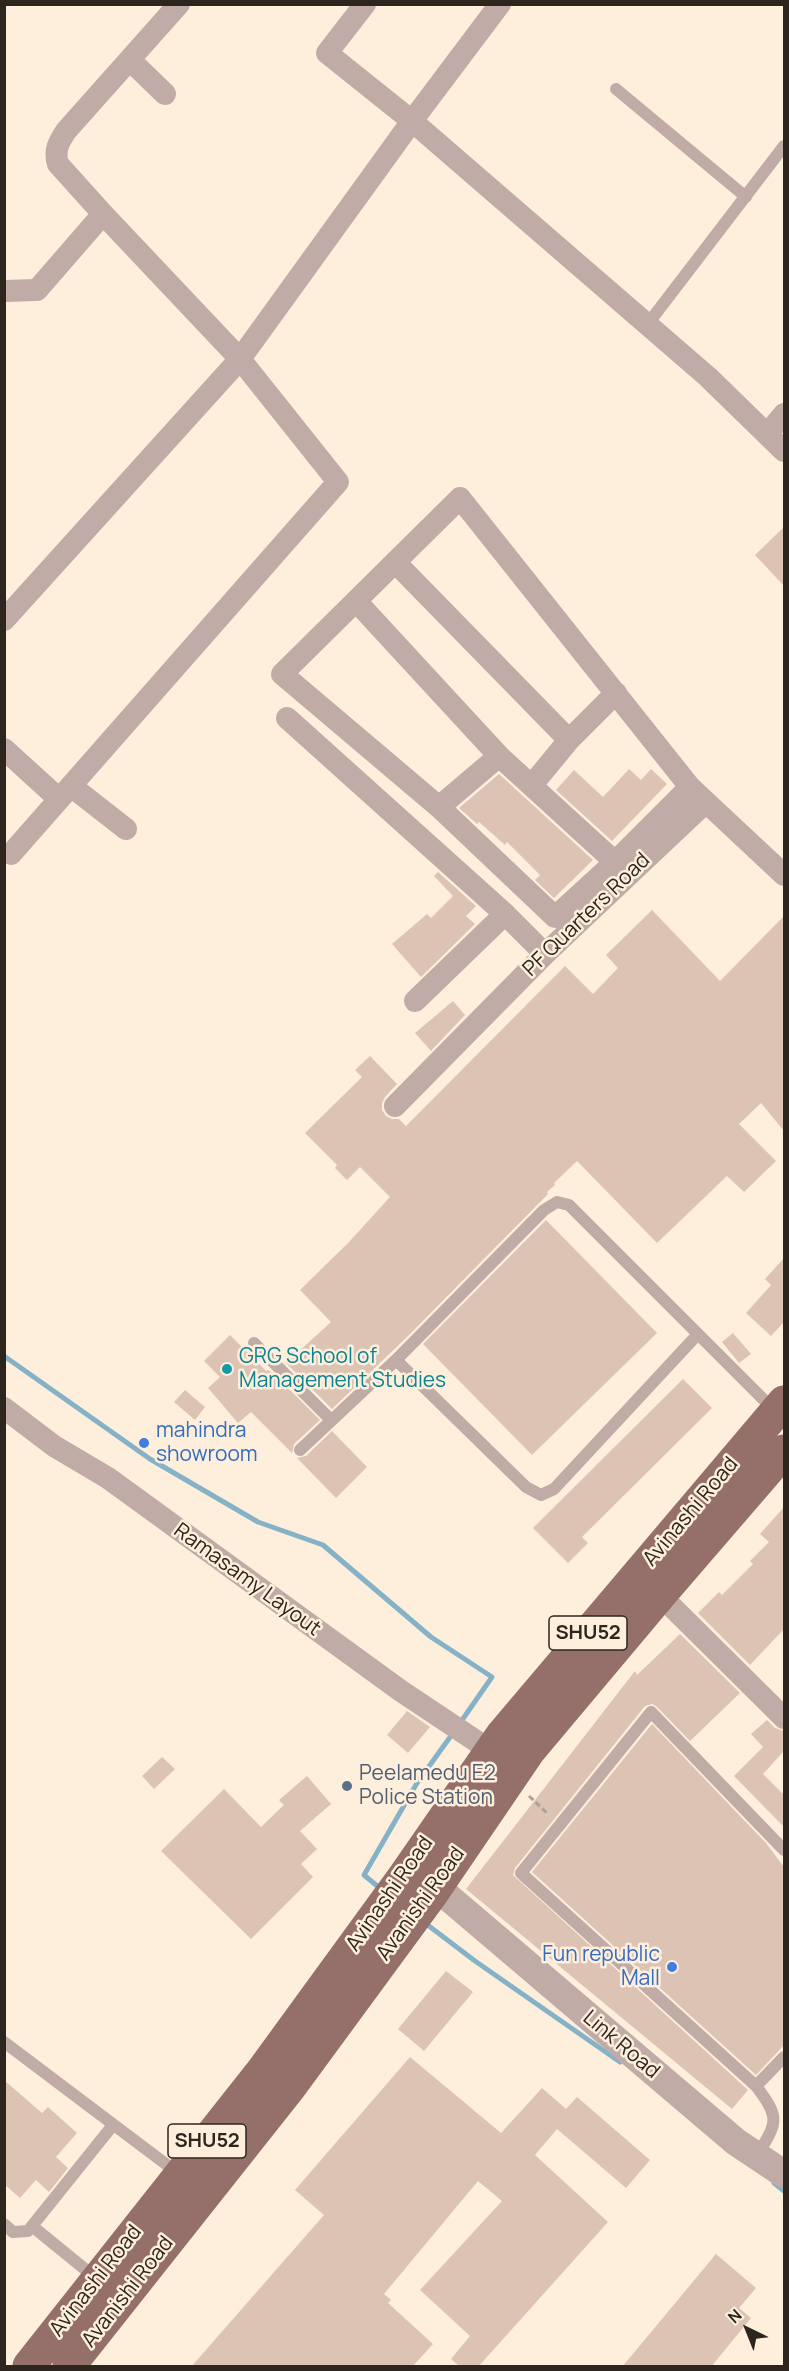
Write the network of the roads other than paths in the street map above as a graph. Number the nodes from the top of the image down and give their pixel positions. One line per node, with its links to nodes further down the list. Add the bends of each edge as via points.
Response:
1 (179, 4): 4 (street)
2 (365, 4): 7 (street, via 327,53)
3 (500, 4): 7 (street)
4 (130, 60): 6 (street); 10 (street, via 66,131 55,154 58,165)
5 (616, 89): 9 (lane)
6 (165, 94)
7 (412, 121): 12 (street); 13 (street)
8 (784, 147): 9 (lane)
9 (746, 197): 12 (lane)
10 (103, 214): 11 (street, via 37,290); 13 (street)
11 (4, 291)
12 (647, 325): 15 (street)
13 (240, 358): 19 (street); 27 (street, via 338,482)
14 (784, 414): 15 (street)
15 (767, 434): 16 (street)
16 (784, 451)
17 (395, 562): 18 (street); 20 (street, via 460,498); 22 (street)
18 (356, 601): 24 (street); 29 (street, via 282,674)
19 (4, 620)
20 (616, 693): 22 (street); 26 (street)
21 (287, 718): 34 (street)
22 (569, 740): 25 (street)
23 (4, 749): 27 (street)
24 (499, 756): 25 (street); 29 (street)
25 (532, 785): 32 (street)
26 (690, 787): 28 (street); 32 (street)
27 (65, 793): 30 (street); 31 (street)
28 (706, 802): 33 (street); 35 (street, PF Quarters Road)
29 (439, 807): 32 (street, via 555,917)
30 (126, 829)
31 (11, 854)
32 (615, 862)
33 (784, 875)
34 (505, 914): 35 (street); 36 (street)
35 (545, 954): 37 (street, PF Quarters Road)
36 (415, 1001)
37 (395, 1106)
38 (698, 1334): 40 (lane, via 569,1205 557,1202 544,1210); 40 (lane, via 554,1489 541,1495 526,1487); 41 (lane)
39 (254, 1343): 43 (lane)
40 (396, 1360): 43 (lane)
41 (780, 1407): 48 (main road, Avinashi Road / SHU52)
42 (4, 1408): 48 (street, Ramasamy Layout)
43 (331, 1420): 44 (lane)
44 (300, 1450)
45 (781, 1462): 46 (main road, Avanishi Road / SHU52)
46 (660, 1595): 47 (street); 50 (main road, Avanishi Road / SHU52, via 529,1751)
47 (784, 1718)
48 (491, 1751): 50 (main road, Avinashi Road / SHU52)
49 (784, 1850): 54 (lane, via 651,1712 521,1873)
50 (424, 1885): 51 (main road, Avinashi Road / SHU52); 56 (street, Link Road)
51 (391, 1921): 58 (main road, Avinashi Road / SHU52, via 263,2070); 63 (main road, Avanishi Road / SHU52, via 290,2087)
52 (4, 2042): 55 (lane)
53 (784, 2057): 54 (lane)
54 (756, 2086): 56 (lane, via 772,2108 774,2128)
55 (113, 2124): 58 (lane); 60 (lane)
56 (757, 2156): 57 (street, Link Road)
57 (784, 2174)
58 (180, 2175): 61 (main road, Avinashi Road / SHU52)
59 (4, 2224): 60 (lane, via 20,2233)
60 (32, 2226): 61 (lane)
61 (98, 2279): 62 (main road, Avinashi Road / SHU52)
62 (29, 2367)
63 (69, 2367)

